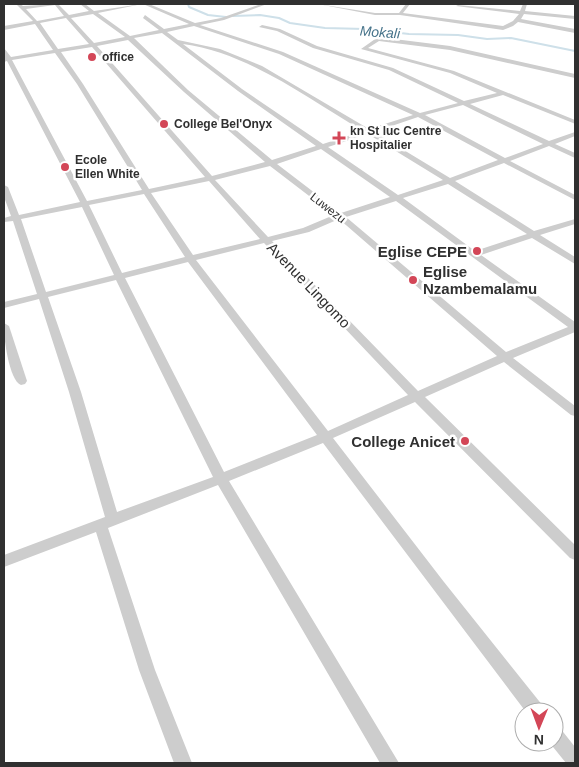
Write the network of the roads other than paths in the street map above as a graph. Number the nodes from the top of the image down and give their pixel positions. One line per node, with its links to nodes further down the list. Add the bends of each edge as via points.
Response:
1 (55, 4): 10 (street, Avenue Lingomo); 14 (street, Avenue Lingomo)
2 (82, 4): 11 (street, Luwezu)
3 (140, 4): 11 (street)
4 (145, 4): 20 (street)
5 (265, 4): 20 (street)
6 (320, 4): 13 (street, via 375,14)
7 (408, 4): 13 (street)
8 (524, 4): 12 (street)
9 (459, 5): 12 (street); 17 (street)
10 (20, 6): 19 (street)
11 (94, 12): 14 (street); 25 (street, Luwezu)
12 (523, 12): 16 (street); 18 (street)
13 (400, 14): 17 (street)
14 (67, 16): 19 (street); 27 (street, Avenue Lingomo)
15 (145, 16): 23 (street)
16 (575, 18)
17 (451, 20): 18 (street, via 503,28)
18 (517, 20): 24 (street)
19 (36, 22): 22 (street); 28 (street)
20 (195, 25): 23 (street); 33 (street, via 304,63)
21 (262, 27): 32 (street, via 278,30 315,47 391,69)
22 (4, 28)
23 (163, 31): 25 (street); 26 (street)
24 (575, 31)
25 (129, 38): 27 (street); 41 (street, Luwezu)
26 (175, 41): 35 (street, via 200,45 255,66); 38 (street)
27 (93, 45): 28 (street); 42 (street, Avenue Lingomo, via 146,102)
28 (56, 51): 29 (street); 45 (street)
29 (5, 56): 48 (street)
30 (575, 76): 31 (street, via 448,48 378,39 364,49 440,69)
31 (503, 93): 32 (street); 34 (street)
32 (465, 104): 33 (street); 37 (street)
33 (419, 115): 35 (street); 40 (street)
34 (575, 122)
35 (369, 131): 38 (street); 43 (street)
36 (575, 134): 37 (street)
37 (550, 144): 39 (street); 40 (street)
38 (322, 146): 41 (street); 46 (street)
39 (575, 156)
40 (504, 161): 43 (street); 47 (street)
41 (271, 163): 42 (street); 49 (street, Luwezu)
42 (208, 179): 45 (street); 54 (street, Avenue Lingomo)
43 (449, 181): 46 (street); 53 (street)
44 (4, 187): 50 (street)
45 (146, 191): 48 (street); 56 (street)
46 (396, 198): 49 (street); 55 (street)
47 (575, 198)
48 (83, 202): 50 (street); 58 (street)
49 (340, 216): 54 (street, via 306,230); 63 (street, Luwezu)
50 (17, 217): 51 (street); 59 (street)
51 (4, 220)
52 (575, 221): 53 (street)
53 (534, 235): 55 (street); 57 (street)
54 (267, 240): 56 (street); 65 (street, Avenue Lingomo)
55 (474, 254): 62 (street)
56 (192, 260): 58 (street); 67 (street)
57 (575, 261)
58 (119, 278): 59 (street); 68 (street)
59 (42, 296): 60 (street); 69 (street, via 75,392)
60 (4, 305)
61 (4, 326): 64 (street)
62 (575, 328): 63 (street)
63 (505, 357): 65 (street); 66 (street, Luwezu)
64 (21, 381)
65 (417, 396): 67 (street); 70 (street, Avenue Lingomo)
66 (575, 412)
67 (325, 436): 68 (street); 72 (street)
68 (221, 479): 69 (street); 76 (street)
69 (107, 522): 71 (street); 75 (street, via 148,670)
70 (575, 554)
71 (4, 561)
72 (529, 702)
73 (564, 747): 74 (street)
74 (575, 761)
75 (183, 763)
76 (390, 763)

